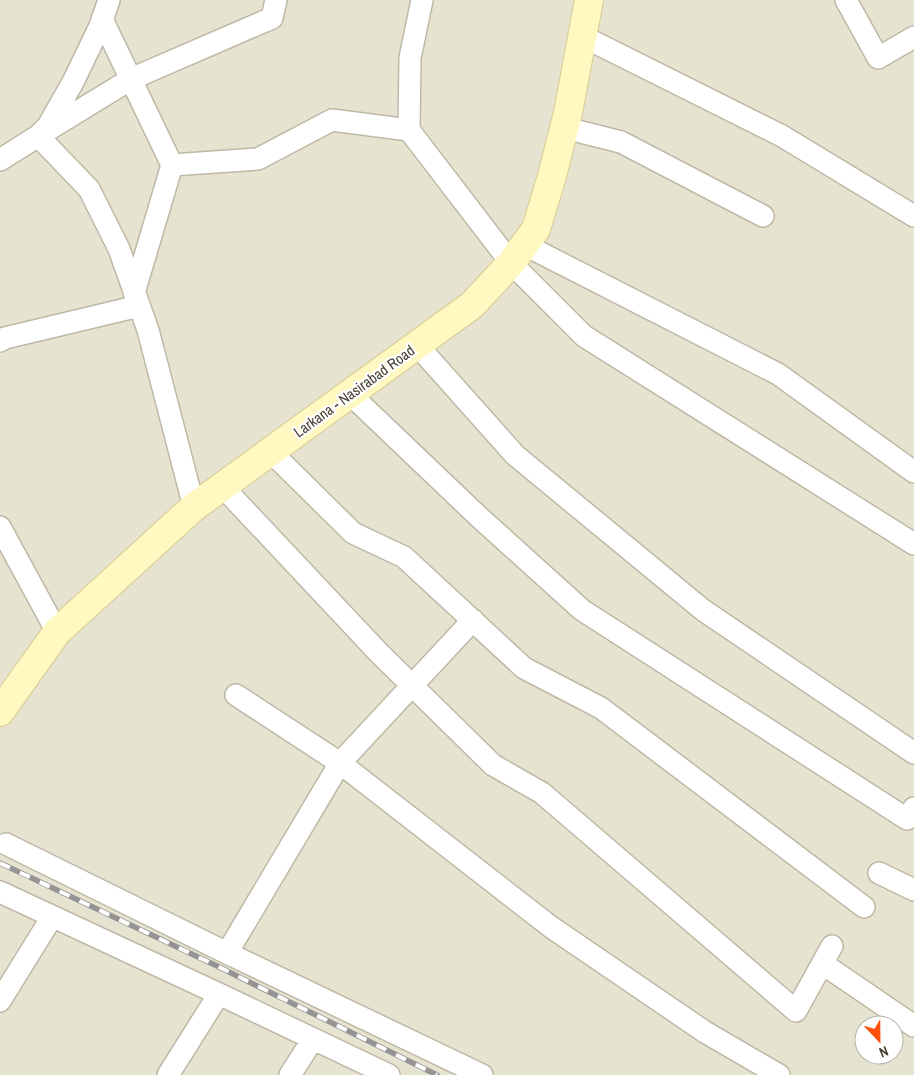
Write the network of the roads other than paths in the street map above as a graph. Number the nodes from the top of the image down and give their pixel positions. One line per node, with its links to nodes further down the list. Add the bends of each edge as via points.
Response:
1 (276, 0): 8 (street, via 272,18)
2 (422, 0): 10 (street, via 410,58)
3 (589, 0): 6 (main road, Larkana - Nasirabad Road)
4 (846, 0): 7 (street, via 878,58)
5 (106, 9): 8 (street); 11 (street, via 73,82 48,126)
6 (582, 36): 9 (main road, Larkana - Nasirabad Road); 15 (street, via 782,136)
7 (914, 37)
8 (131, 79): 11 (street); 13 (street)
9 (565, 128): 14 (street, via 621,142); 16 (main road, Larkana - Nasirabad Road, via 536,229)
10 (409, 130): 13 (street, via 332,120 258,158); 16 (street)
11 (38, 136): 12 (street); 17 (street, via 89,189 119,249)
12 (0, 160)
13 (172, 165): 17 (street)
14 (763, 216)
15 (914, 216)
16 (518, 254): 19 (main road, Larkana - Nasirabad Road, via 472,306); 22 (street, via 778,374); 26 (street, via 584,336)
17 (137, 300): 18 (street); 24 (street, via 148,330)
18 (0, 341)
19 (417, 346): 20 (main road, Larkana - Nasirabad Road); 32 (street, via 515,455 702,610)
20 (350, 394): 21 (main road, Larkana - Nasirabad Road); 34 (street, via 582,610 907,819)
21 (271, 452): 23 (main road, Larkana - Nasirabad Road); 27 (street, via 353,532 404,557)
22 (914, 472)
23 (223, 487): 24 (main road, Larkana - Nasirabad Road); 29 (street)
24 (194, 508): 28 (main road, Larkana - Nasirabad Road)
25 (0, 527): 28 (street)
26 (914, 544)
27 (473, 620): 29 (street); 39 (street, via 524,668 601,708)
28 (57, 632): 31 (main road, Larkana - Nasirabad Road)
29 (412, 685): 33 (street); 44 (street, via 493,765 542,793 796,1011 828,955)
30 (236, 695): 33 (street)
31 (0, 712)
32 (914, 753)
33 (340, 763): 41 (street); 51 (street, via 551,927 705,1032)
34 (914, 808)
35 (6, 844): 41 (street)
36 (879, 873): 37 (street)
37 (914, 890)
38 (0, 892): 40 (street)
39 (864, 907)
40 (52, 917): 42 (street); 43 (street)
41 (227, 953): 50 (street)
42 (219, 994): 45 (street); 47 (street)
43 (0, 1001)
44 (914, 1026)
45 (312, 1039): 46 (street); 48 (street)
46 (365, 1070): 49 (street)
47 (168, 1075)
48 (290, 1075)
49 (389, 1075)
50 (482, 1075)
51 (779, 1075)

